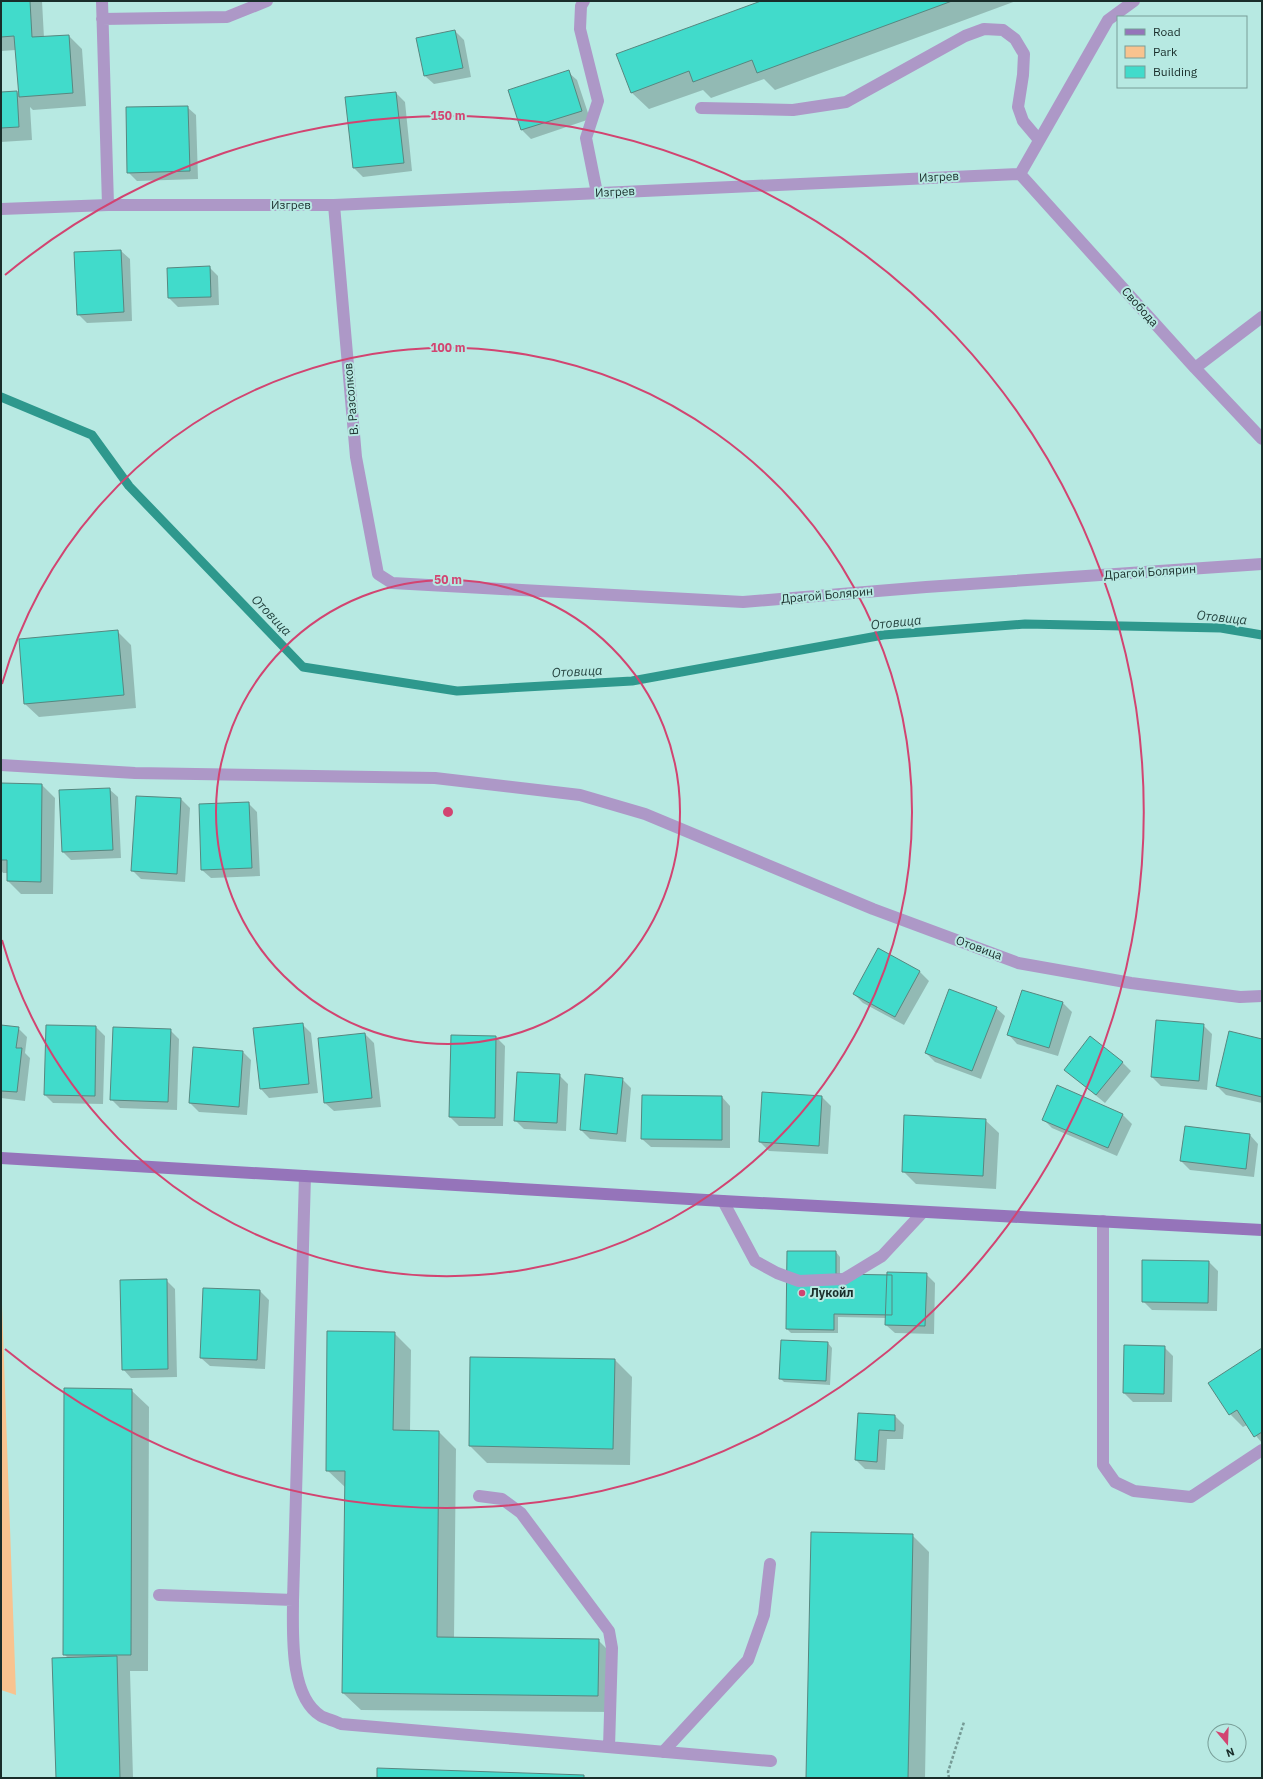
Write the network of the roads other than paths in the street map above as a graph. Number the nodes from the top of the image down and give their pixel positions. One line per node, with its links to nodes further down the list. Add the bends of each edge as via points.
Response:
1 (102, 1): 5 (street)
2 (267, 1): 5 (street, via 227,17)
3 (584, 1): 9 (street, via 581,6 580,29 598,101 586,138)
4 (1134, 1): 7 (street, via 1108,20)
5 (102, 19): 11 (street)
6 (701, 108): 7 (street, via 793,110 846,102 965,36 984,29 1003,30 1015,39 1024,54 1018,107 1023,121)
7 (1039, 140): 8 (street)
8 (1020, 174): 9 (street, Изгрев); 14 (street, Свобода)
9 (597, 193): 10 (street, Изгрев)
10 (334, 204): 11 (street, Изгрев); 17 (street, В. Разсолков, via 356,457 378,574)
11 (108, 206): 12 (street, Изгрев)
12 (1, 209)
13 (1262, 317): 14 (street)
14 (1195, 368): 15 (street, Свобода)
15 (1262, 439)
16 (1262, 564): 17 (street, Драгой Болярин, via 743,602)
17 (392, 583)
18 (1, 765): 19 (street, Отовица, via 135,773 435,778 580,795 645,814 873,909 1018,963 1138,984 1240,997)
19 (1262, 996)
20 (1, 1158): 21 (street)
21 (305, 1176): 22 (street); 30 (street)
22 (723, 1201): 23 (street); 23 (street, via 755,1261 776,1273 799,1281 844,1279 882,1256)
23 (923, 1212): 24 (street)
24 (1103, 1221): 25 (street); 26 (street, via 1103,1465 1115,1482 1134,1491 1191,1497)
25 (1262, 1230)
26 (1262, 1450)
27 (479, 1496): 31 (street, via 502,1499 521,1513 609,1631 612,1648)
28 (770, 1564): 32 (street, via 764,1614 748,1660)
29 (160, 1595): 30 (street)
30 (293, 1600): 31 (street, via 293,1652 298,1677 308,1702 320,1715 341,1724)
31 (609, 1747): 32 (street)
32 (663, 1752): 33 (street)
33 (771, 1762)

